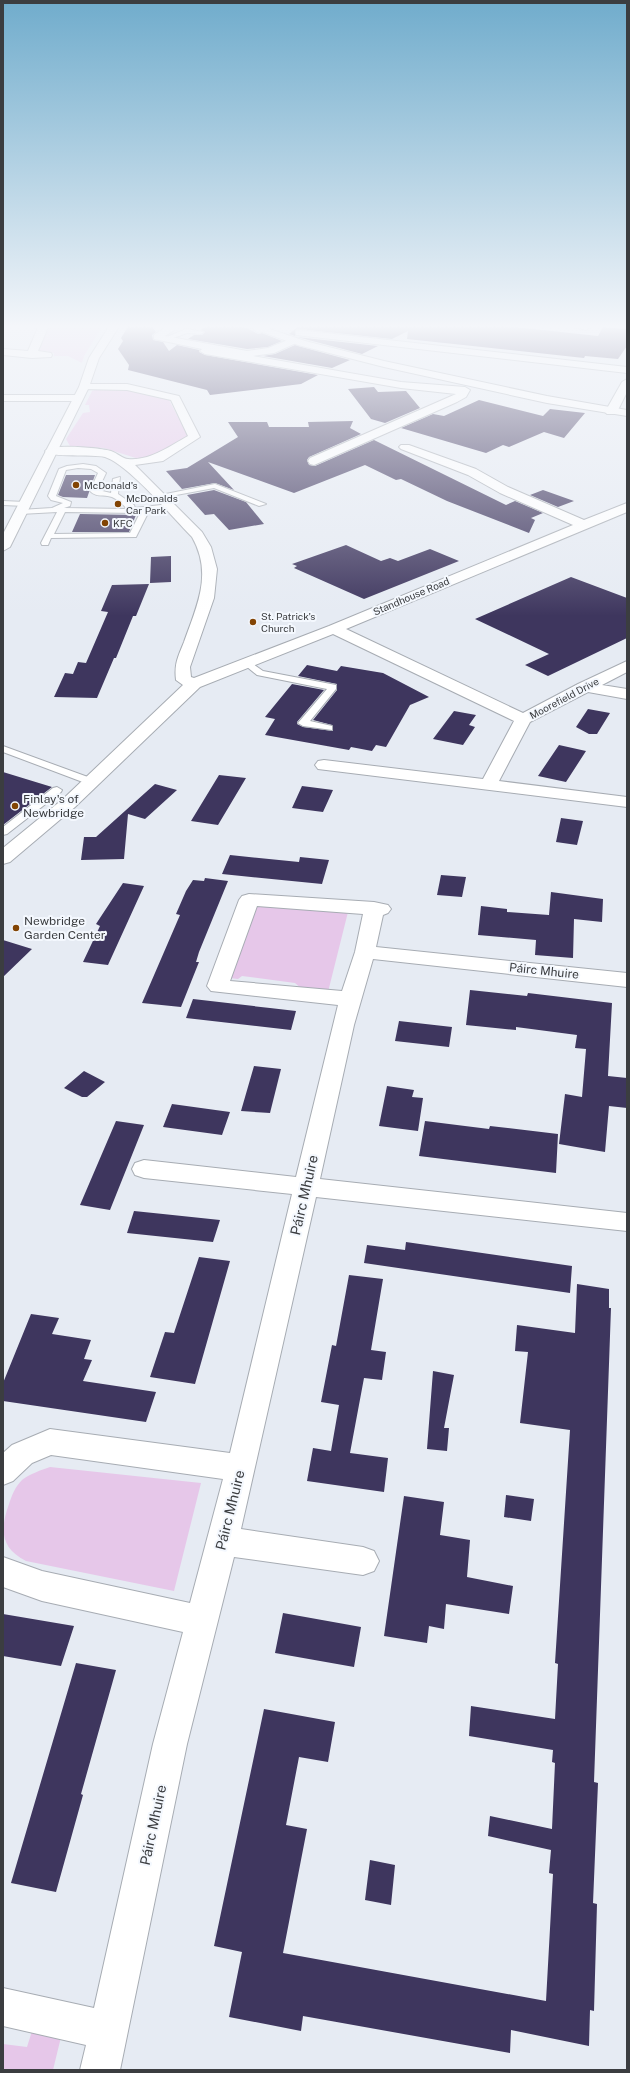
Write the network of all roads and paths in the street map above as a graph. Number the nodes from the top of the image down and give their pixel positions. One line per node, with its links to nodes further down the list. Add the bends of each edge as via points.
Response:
1 (65, 422): 5 (street)
2 (187, 422): 7 (street, via 194,437 159,458)
3 (403, 422): 6 (street)
4 (405, 447): 19 (street, via 472,472 504,490)
5 (51, 451): 7 (street, via 96,452); 15 (street)
6 (314, 461)
7 (126, 462): 10 (street)
8 (117, 479): 9 (lane)
9 (114, 494): 16 (lane, via 99,494 94,491 102,472 99,469 62,469 52,496 67,504); 18 (lane)
10 (160, 496): 12 (lane, via 215,486); 13 (street)
11 (3, 503): 15 (lane)
12 (262, 504)
13 (170, 506): 18 (lane); 24 (street, via 197,535 204,547 210,569 207,598 182,667 184,680)
14 (627, 507): 19 (street, Standhouse Road)
15 (22, 508): 16 (lane); 20 (street)
16 (53, 510): 17 (lane)
17 (62, 510): 18 (lane); 18 (lane, via 47,540 133,535 144,515)
18 (135, 511)
19 (584, 525): 21 (street, Standhouse Road)
20 (3, 547)
21 (334, 629): 22 (street, Standhouse Road); 27 (street)
22 (246, 662): 24 (street, Standhouse Road); 28 (lane, via 260,673 333,687 303,723)
23 (627, 666): 25 (street, Moorefield Drive)
24 (194, 684): 31 (street)
25 (584, 687): 26 (street); 27 (street, Moorefield Drive)
26 (627, 694)
27 (523, 719): 32 (street, Moorefield Drive)
28 (329, 728)
29 (3, 749): 31 (lane)
30 (324, 765): 32 (street)
31 (92, 782): 36 (street)
32 (489, 784): 34 (street)
33 (57, 790): 35 (lane)
34 (627, 802)
35 (3, 832)
36 (3, 858)
37 (365, 952): 38 (street, Páirc Mhuire); 39 (street, Páirc Mhuire); 39 (street, Páirc Mhuire, via 377,909 249,900 218,986)
38 (627, 980)
39 (350, 999): 41 (street, Páirc Mhuire)
40 (144, 1169): 41 (street)
41 (307, 1188): 42 (street); 43 (street, Páirc Mhuire, via 262,1368)
42 (627, 1222)
43 (241, 1468): 44 (street, via 50,1442 22,1454); 45 (street, Páirc Mhuire)
44 (3, 1472)
45 (223, 1541): 46 (street); 48 (street, Páirc Mhuire)
46 (363, 1561)
47 (3, 1572): 48 (street, via 42,1586)
48 (203, 1621): 50 (street, Páirc Mhuire, via 170,1744)
49 (3, 2007): 50 (street)
50 (109, 2031): 51 (street, Páirc Mhuire)
51 (100, 2070)

